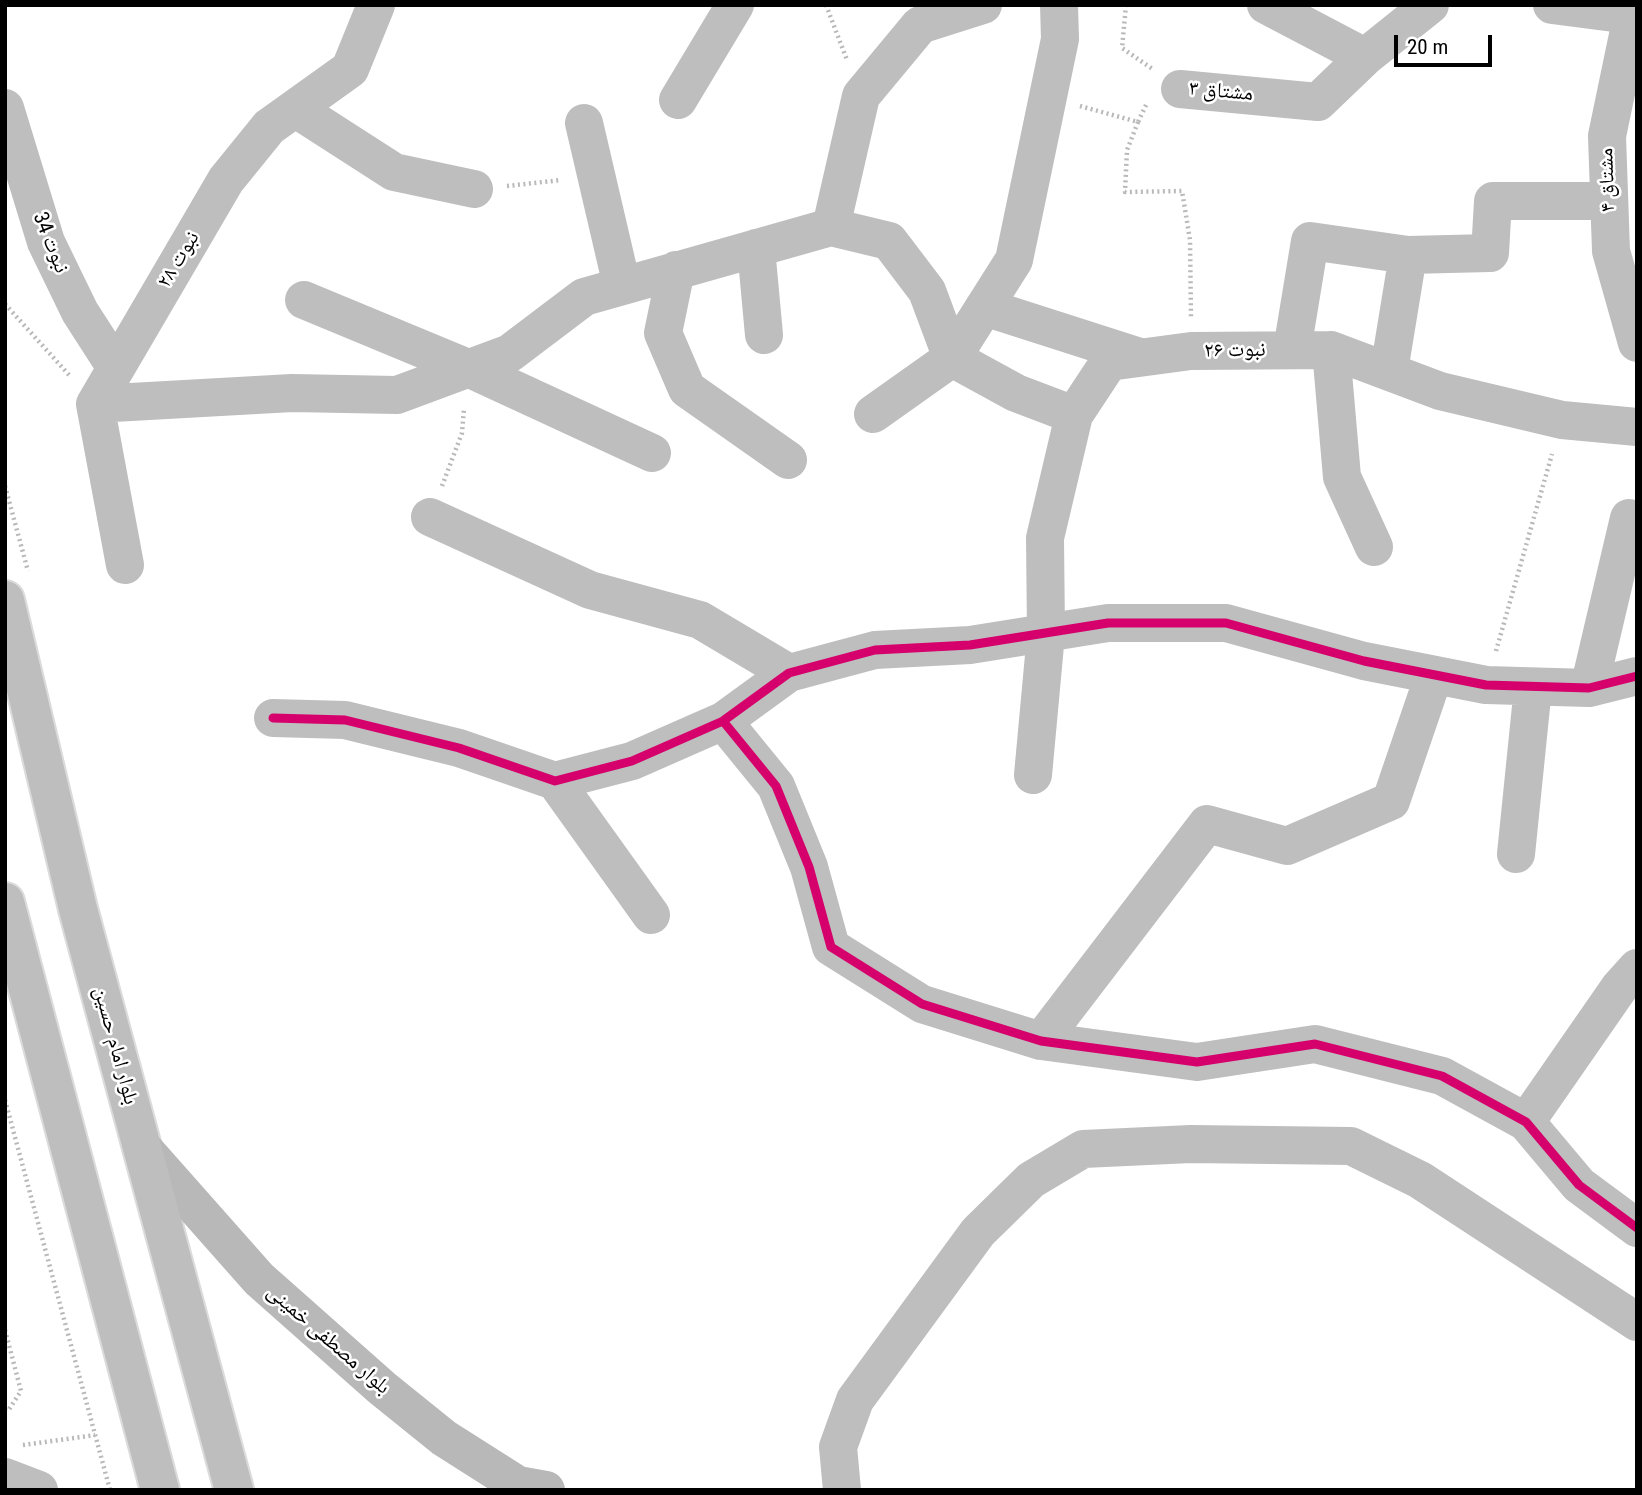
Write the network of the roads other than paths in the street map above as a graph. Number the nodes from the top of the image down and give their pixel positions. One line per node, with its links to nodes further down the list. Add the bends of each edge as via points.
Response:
1 (376, 5): 14 (street, نبوت ۲۸, via 350,69)
2 (735, 5): 12 (street)
3 (983, 5): 18 (street, via 920,25 861,96)
4 (1059, 5): 24 (street, via 1059,39 1014,260)
5 (1266, 5): 9 (street)
6 (1430, 5): 9 (street, مشتاق ۳)
7 (1552, 5): 8 (street)
8 (1635, 16): 10 (street, مشتاق ۴)
9 (1365, 57): 11 (street, مشتاق ۳, via 1318,102)
10 (1629, 77): 17 (street, مشتاق ۴, via 1607,136)
11 (1180, 89)
12 (678, 100)
13 (5, 108): 31 (street, نبوت 34, via 46,242 80,313)
14 (296, 109): 16 (street, via 394,172); 31 (street, نبوت ۲۸, via 270,127 226,180)
15 (584, 123): 22 (street)
16 (474, 189)
17 (1609, 201): 20 (street, via 1493,201 1490,253); 26 (street, مشتاق ۴, via 1611,251)
18 (831, 227): 19 (street); 30 (street, via 890,241 927,291)
19 (756, 248): 21 (street); 25 (street)
20 (1408, 255): 27 (street, via 1310,241); 33 (street)
21 (676, 270): 22 (street); 39 (street, via 663,333 687,389)
22 (622, 286): 32 (street, via 584,297 510,353)
23 (304, 300): 32 (street)
24 (984, 307): 29 (street); 30 (street)
25 (764, 335)
26 (1637, 343)
27 (1292, 350): 28 (street, نبوت ۲۶); 29 (street, نبوت ۲۶, via 1191,351)
28 (1331, 350): 33 (street, نبوت ۲۶); 42 (street, via 1342,477)
29 (1142, 357): 36 (street, نبوت ۲۶, via 1109,362)
30 (952, 358): 35 (street); 36 (street, via 1016,393)
31 (116, 368): 34 (street, نبوت ۲۸)
32 (468, 368): 34 (street, via 397,395 292,393); 38 (street)
33 (1389, 371): 37 (street, نبوت ۲۶, via 1440,391 1562,420)
34 (95, 404): 43 (street)
35 (873, 414)
36 (1074, 415): 45 (street, نبوت ۲۶, via 1045,537)
37 (1637, 427)
38 (652, 453)
39 (788, 460)
40 (430, 517): 46 (street, via 590,590 700,620)
41 (1629, 518): 50 (street)
42 (1374, 547)
43 (125, 565)
44 (5, 600): 61 (street, بلوار امام حسین, via 78,909)
45 (1046, 634): 46 (street, via 970,645 875,650); 47 (street, via 1108,623 1226,623); 53 (street, نبوت ۲۶)
46 (789, 673): 52 (street)
47 (1434, 675): 49 (street, via 1486,685); 59 (street, via 1391,800 1287,846 1207,824)
48 (1637, 676): 50 (street)
49 (1533, 687): 50 (street); 55 (street)
50 (1589, 688)
51 (273, 718): 54 (street, via 345,720 459,748)
52 (723, 721): 54 (street, via 632,761); 59 (street, via 776,786 809,867 831,947 922,1004)
53 (1033, 775)
54 (555, 780): 57 (street)
55 (1516, 855)
56 (5, 902): 67 (street)
57 (651, 915)
58 (1637, 968): 60 (street)
59 (1041, 1041): 60 (street, via 1197,1062 1315,1044 1442,1076)
60 (1526, 1122): 62 (street, via 1578,1185)
61 (143, 1147): 65 (main road, بلوار مصطفی خمینی, via 259,1279 444,1438); 68 (street, بلوار امام حسین)
62 (1637, 1228)
63 (1637, 1322): 69 (street, via 1420,1180 1351,1146 1191,1144 1083,1149 1031,1180 978,1232 855,1400 838,1447)
64 (12, 1462): 66 (street)
65 (523, 1488)
66 (38, 1490)
67 (160, 1490)
68 (234, 1490)
69 (842, 1490)

